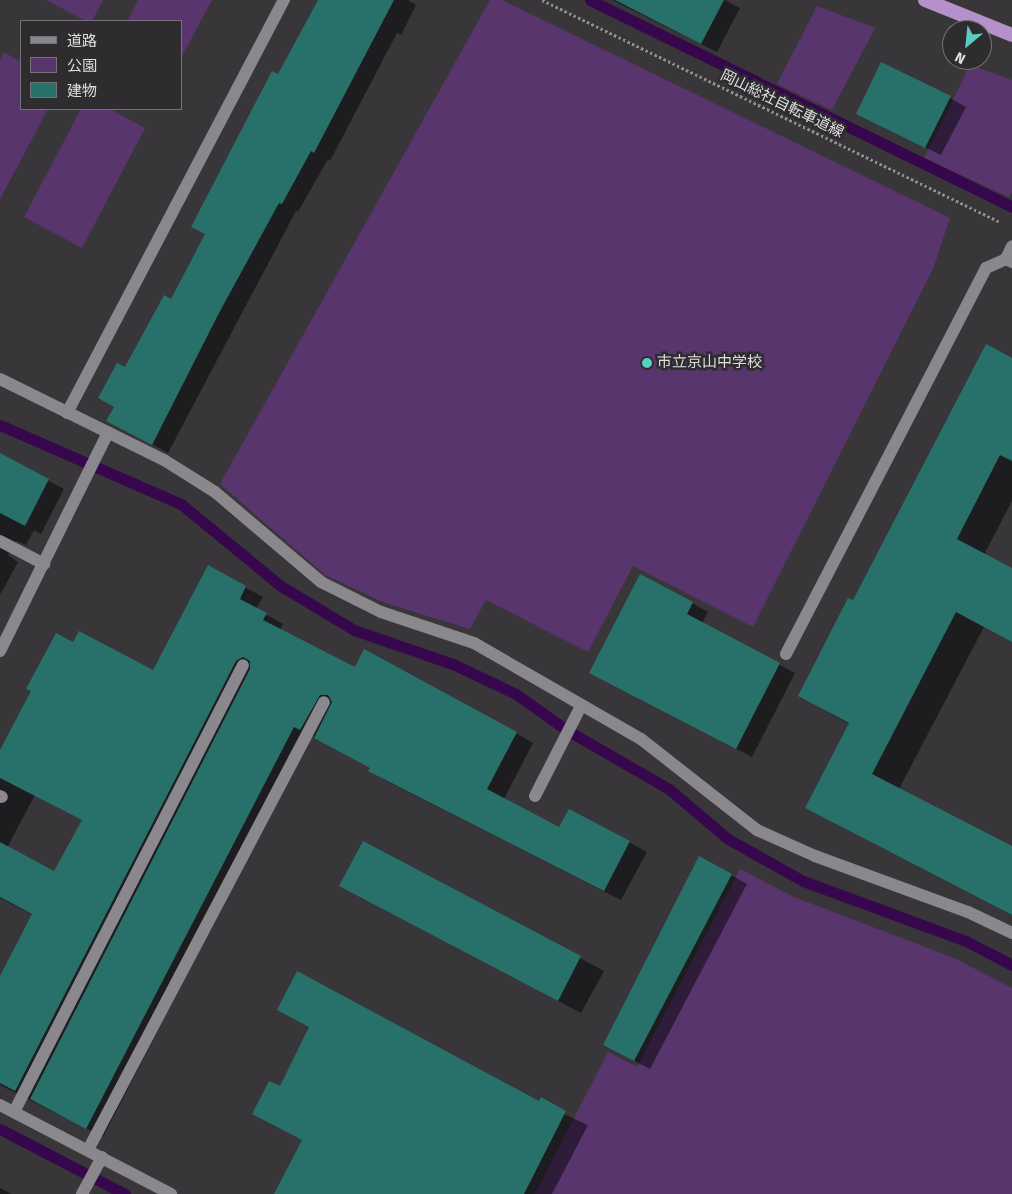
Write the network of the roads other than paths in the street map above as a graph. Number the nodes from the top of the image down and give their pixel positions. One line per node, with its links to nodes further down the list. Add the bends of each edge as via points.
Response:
1 (284, 0): 7 (street)
2 (925, 0): 3 (highway)
3 (1012, 35)
4 (1012, 246): 5 (street)
5 (1009, 261): 12 (street, via 986,268)
6 (0, 380): 7 (street)
7 (67, 413): 8 (street)
8 (106, 436): 10 (street); 15 (street, via 164,460 215,492 321,582 381,612 474,643)
9 (0, 541): 10 (street)
10 (44, 564): 11 (street)
11 (0, 651)
12 (786, 654)
13 (243, 665): 19 (street)
14 (324, 702): 20 (street)
15 (580, 709): 16 (street); 17 (street, via 641,739 757,830 815,856 968,912)
16 (536, 796)
17 (1012, 934)
18 (0, 1105): 19 (street)
19 (14, 1112): 20 (street)
20 (88, 1150): 21 (street)
21 (102, 1157): 22 (street); 23 (street)
22 (83, 1192)
23 (171, 1194)

